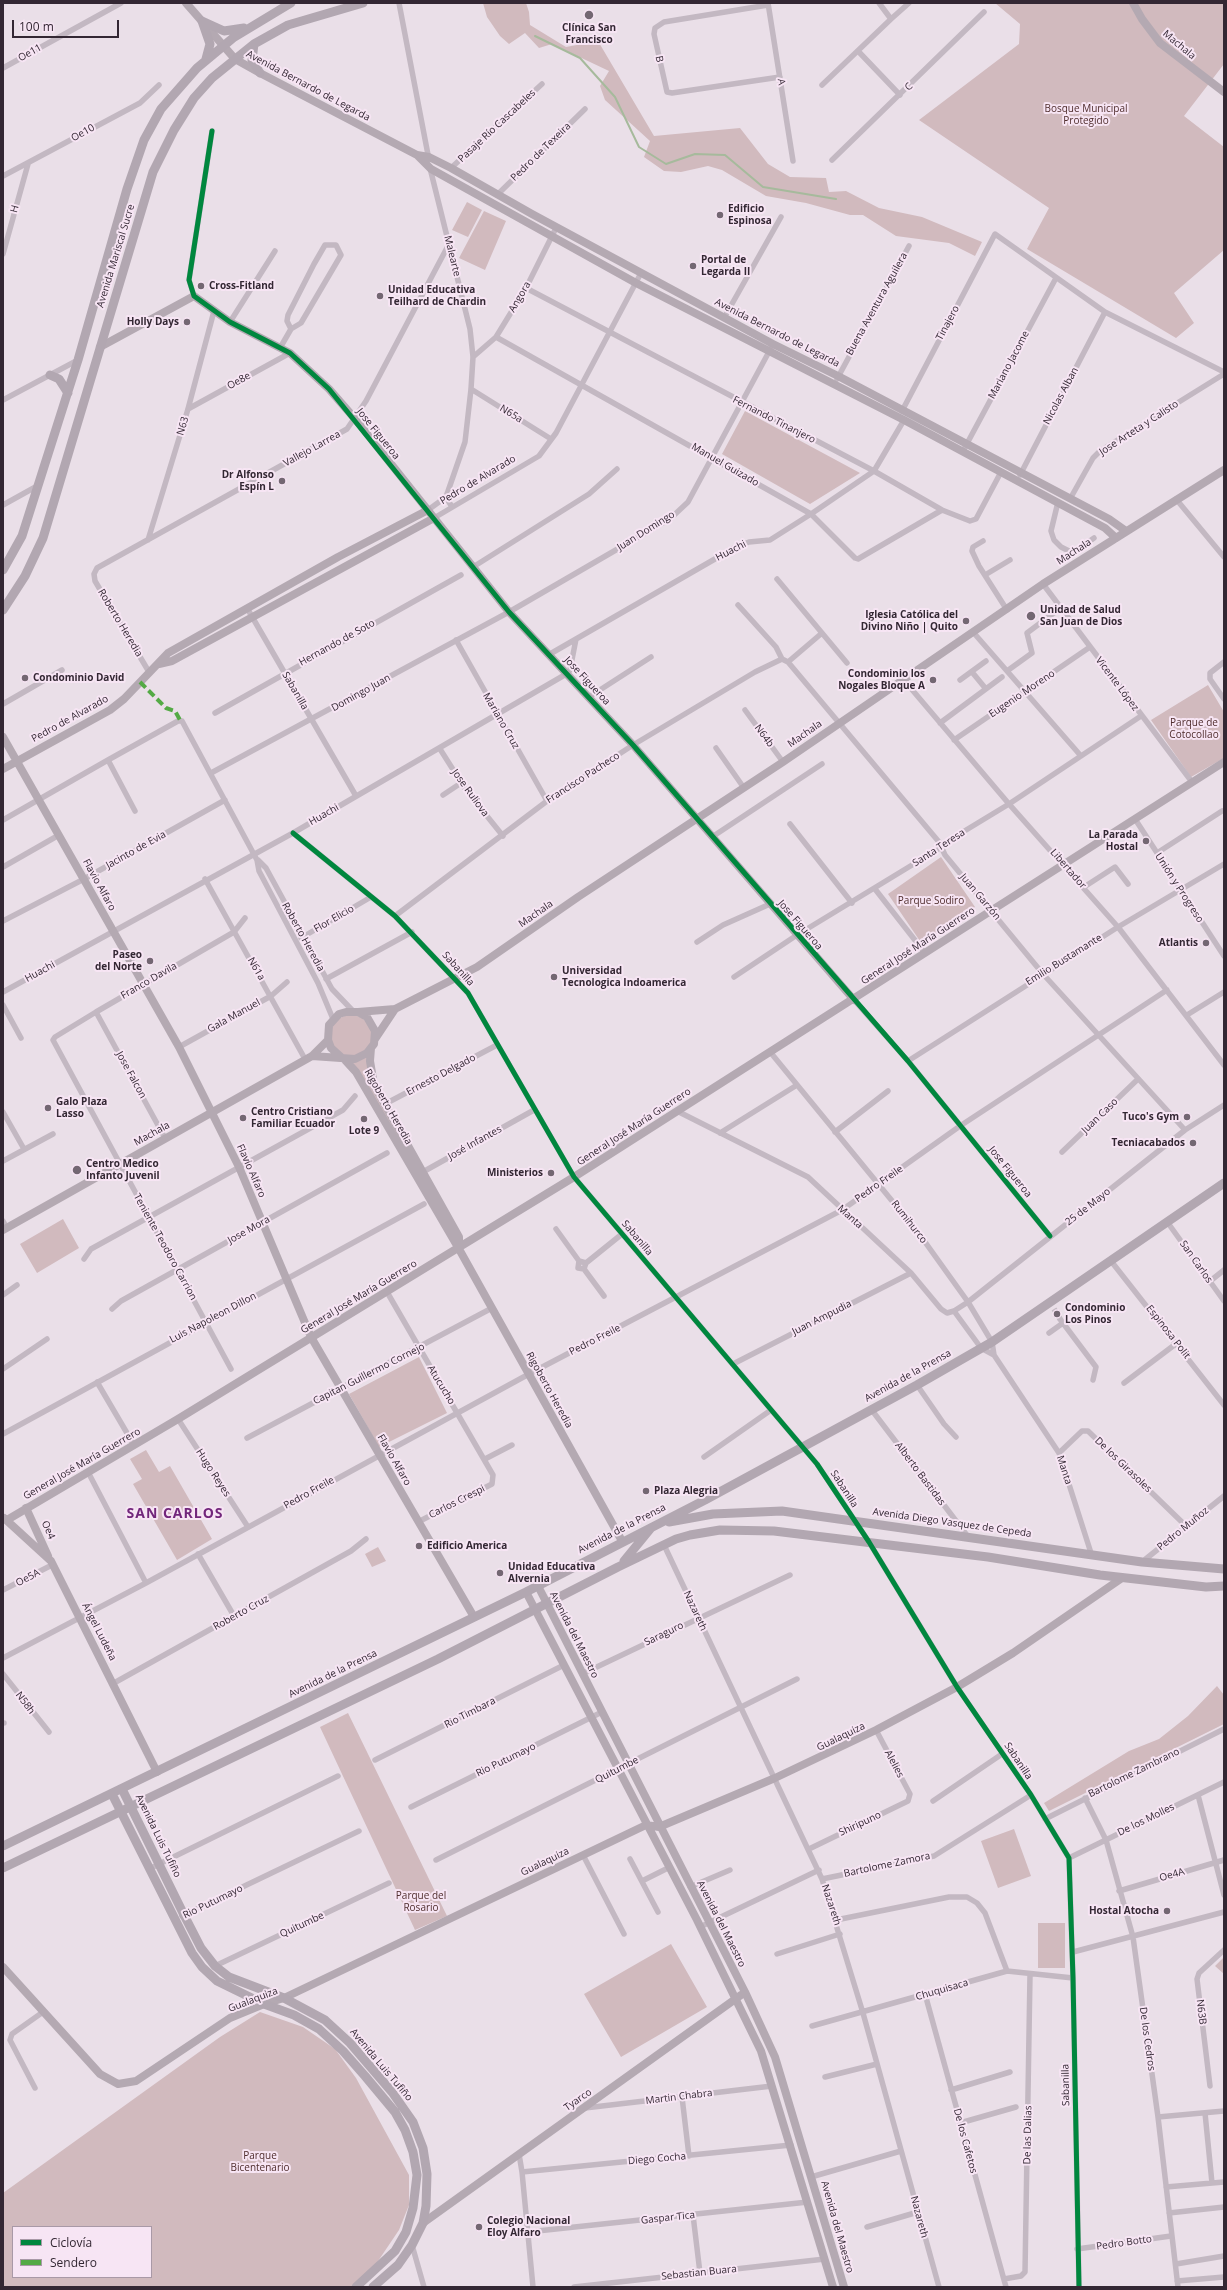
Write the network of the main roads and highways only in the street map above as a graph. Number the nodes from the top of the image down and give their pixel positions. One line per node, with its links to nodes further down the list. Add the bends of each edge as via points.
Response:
1 (291, 3): 3 (main road, Avenida Mariscal Sucre)
2 (363, 3): 4 (main road, Avenida Mariscal Sucre, via 288,25)
3 (255, 24): 5 (main road, Avenida Mariscal Sucre, via 223,45); 5 (main road, via 226,31 202,21 210,44 209,54)
4 (254, 44): 6 (main road, via 252,60); 8 (main road, Avenida Mariscal Sucre, via 212,78 194,98 174,130 153,172)
5 (204, 62): 7 (main road, Avenida Mariscal Sucre, via 161,108 144,140 118,219)
6 (260, 73)
7 (103, 277): 8 (main road); 9 (main road, Avenida Mariscal Sucre)
8 (119, 283): 10 (main road, Avenida Mariscal Sucre)
9 (93, 310): 10 (main road); 12 (main road, Avenida Mariscal Sucre)
10 (110, 314): 14 (main road, Avenida Mariscal Sucre, via 44,538 25,576)
11 (50, 375): 12 (main road, via 59,379)
12 (68, 393): 13 (main road, Avenida Mariscal Sucre, via 22,536)
13 (3, 570)
14 (3, 610)
15 (1224, 1183): 16 (main road, Avenida de la Prensa, via 1051,1306 917,1385)
16 (705, 1500): 17 (main road, via 705,1507); 18 (main road, Avenida de la Prensa)
17 (713, 1514): 18 (main road, Avenida Diego Vasquez de Cepeda); 21 (main road, Avenida Diego Vasquez de Cepeda, via 782,1511 1142,1562)
18 (654, 1525): 19 (main road, Avenida de la Prensa)
19 (640, 1536): 20 (main road, via 631,1555); 23 (main road, Avenida de la Prensa, via 622,1541 526,1592)
20 (618, 1567): 22 (main road, via 690,1535 720,1530 774,1531 1122,1578 1206,1587); 25 (main road)
21 (1224, 1569)
22 (1224, 1586)
23 (122, 1789): 24 (main road, Avenida de la Prensa); 25 (main road, Avenida Luis Tufiño)
24 (112, 1794): 26 (main road, Avenida Luis Tufiño); 27 (main road, Avenida de la Prensa)
25 (132, 1808): 26 (main road); 29 (main road, Avenida Luis Tufiño, via 184,1916 201,1948 215,1966 229,1977 284,1998)
26 (122, 1813): 28 (main road); 30 (main road, Avenida Luis Tufiño, via 192,1953 202,1967 217,1981 264,2004 294,2015)
27 (3, 1846)
28 (3, 1868)
29 (325, 2020): 30 (main road); 32 (main road, Avenida Luis Tufiño, via 355,2048 413,2122 427,2174 423,2223 398,2265)
30 (319, 2029): 31 (main road, Avenida Luis Tufiño, via 343,2051 394,2112 409,2141 417,2175 413,2208 406,2232 395,2251)
31 (356, 2287)
32 (373, 2287)

